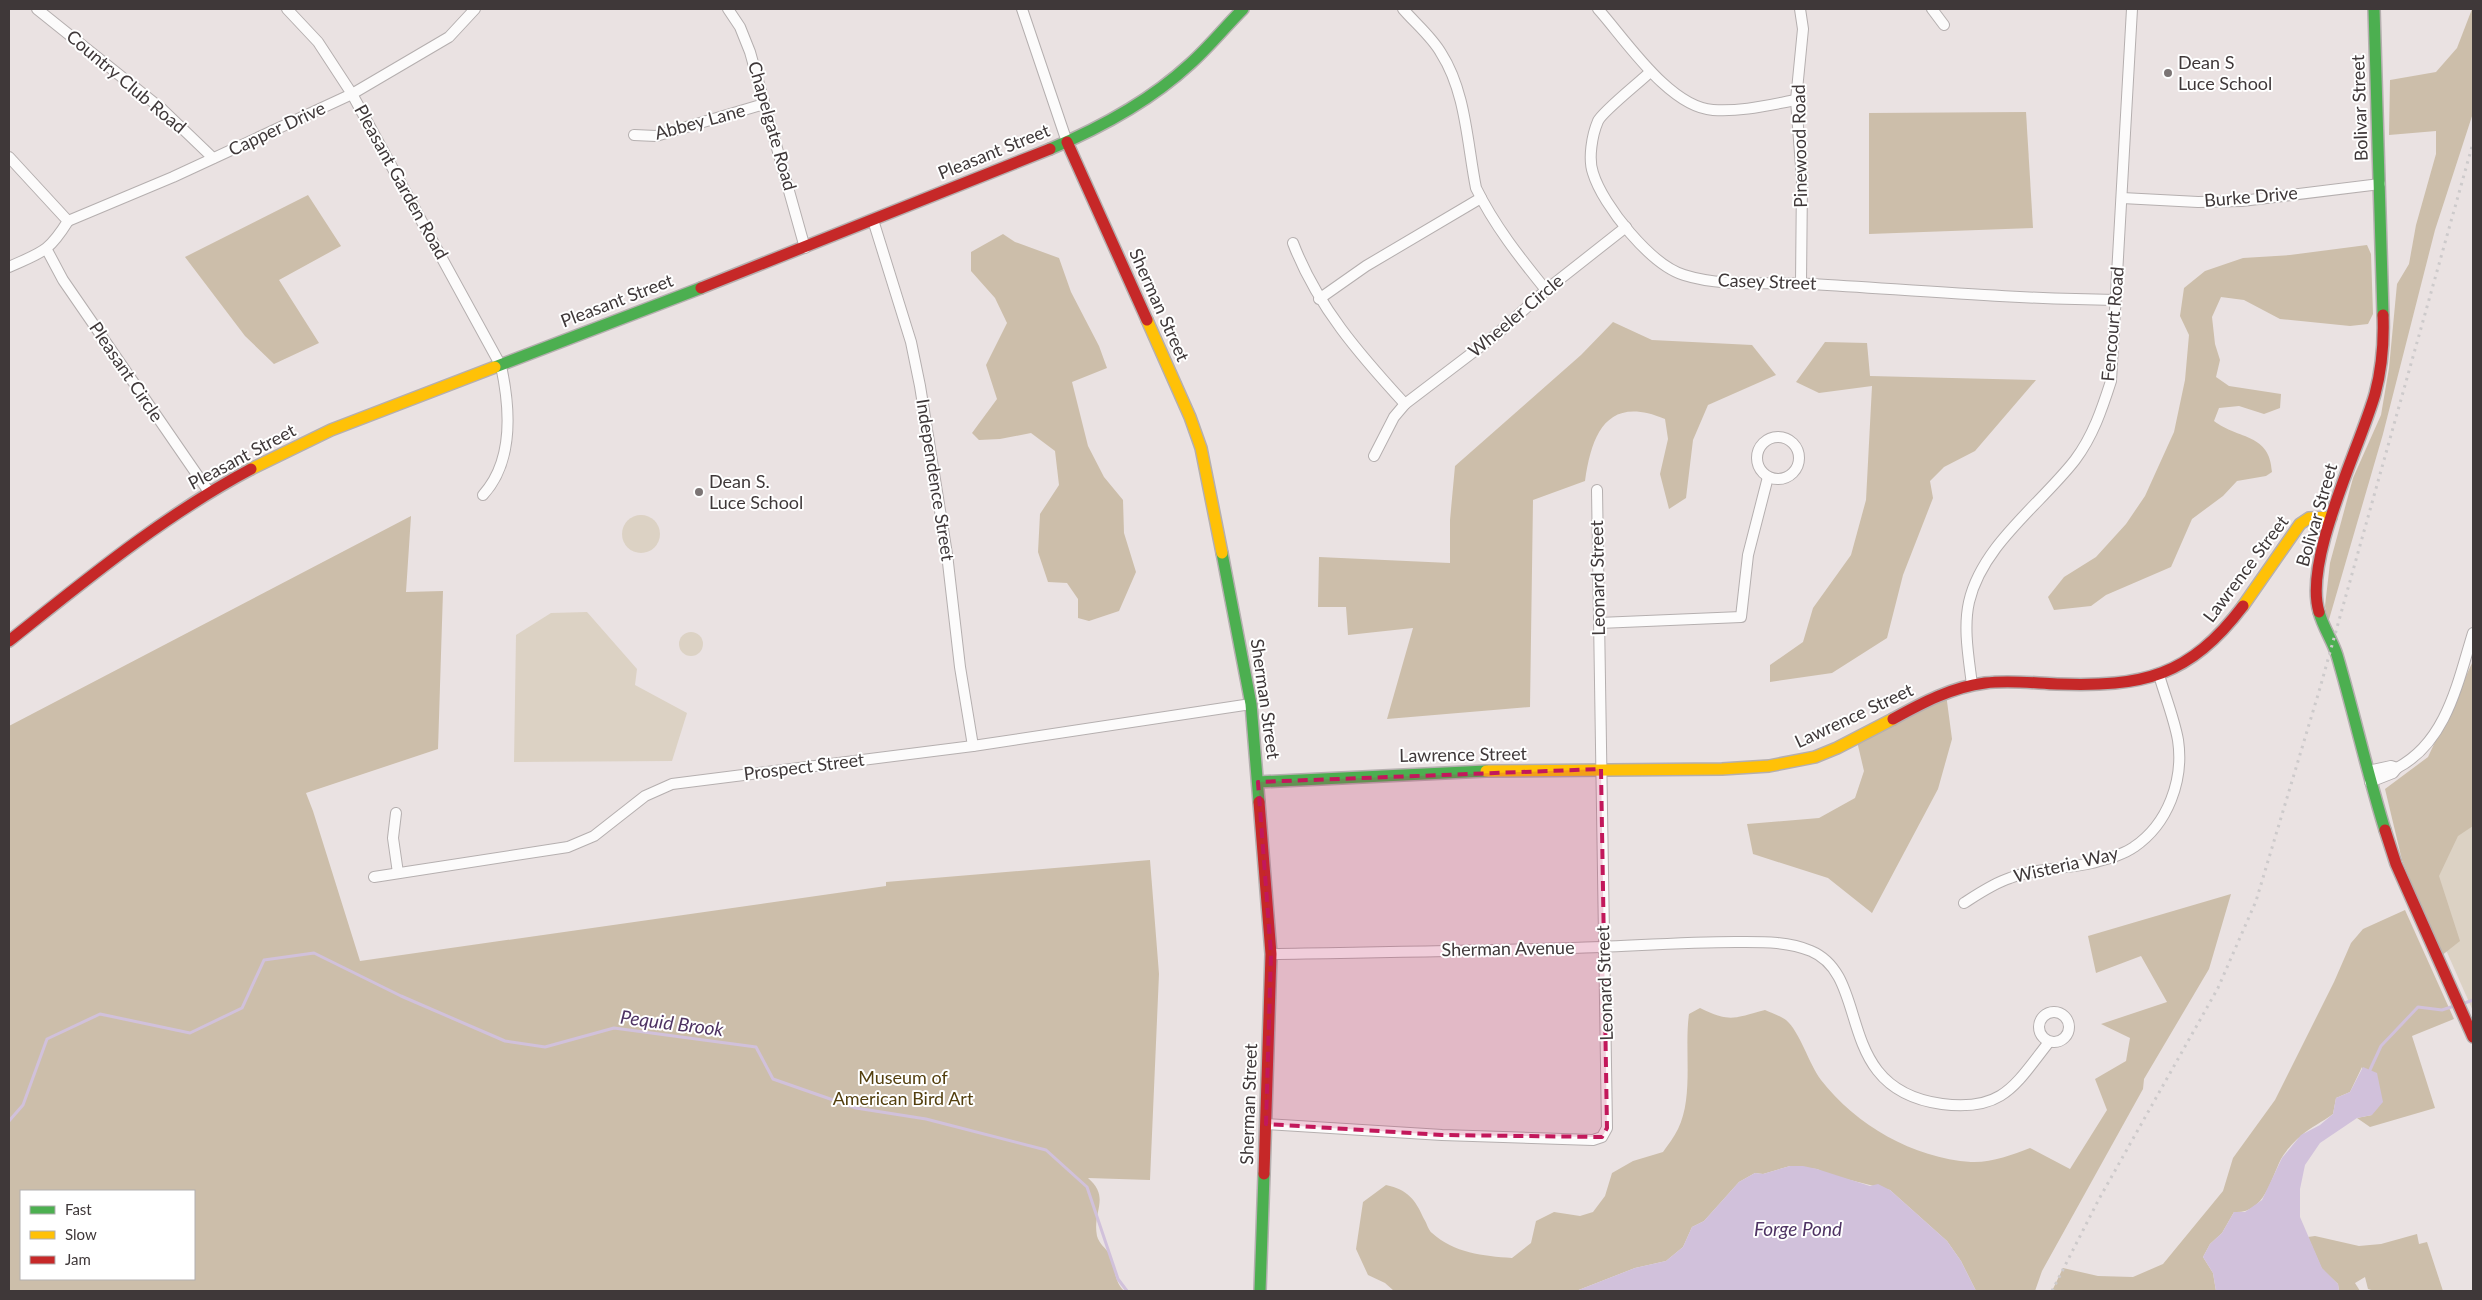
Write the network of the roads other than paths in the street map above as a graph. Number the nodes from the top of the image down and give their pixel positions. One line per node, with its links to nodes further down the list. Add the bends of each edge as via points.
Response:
1 (37, 9): 21 (street, Country Club Road, via 162,110)
2 (287, 9): 15 (street, Pleasant Garden Road, via 318,42)
3 (475, 9): 15 (street, Capper Drive, via 443,42)
4 (728, 9): 17 (street, Chapelgate Road, via 750,52)
5 (1022, 9): 19 (street)
6 (1243, 9): 19 (main road, Pleasant Street, via 1190,64 1161,88 1129,110)
7 (1403, 9): 23 (street, via 1441,52 1450,69)
8 (1598, 9): 14 (street)
9 (1800, 9): 16 (street, Pinewood Road, via 1803,29)
10 (1932, 9): 13 (street)
11 (2132, 9): 24 (street, Fencourt Road)
12 (2374, 9): 22 (main road, Bolivar Street)
13 (1944, 25)
14 (1650, 72): 16 (street, via 1687,101 1711,110 1742,110); 27 (street, Casey Street, via 1598,120 1591,154 1592,173)
15 (352, 94): 21 (street, Capper Drive); 36 (street, Pleasant Garden Road)
16 (1796, 100): 32 (street, Pinewood Road, via 1802,180)
17 (764, 104): 18 (street, Abbey Lane, via 656,136); 29 (street, Chapelgate Road)
18 (634, 136)
19 (1067, 142): 25 (main road, Pleasant Street); 49 (main road, Sherman Street, via 1201,448)
20 (9, 157): 26 (street)
21 (213, 158): 26 (street, Capper Drive)
22 (2380, 184): 24 (street, Burke Drive, via 2242,201); 43 (main road, Bolivar Street, via 2385,316 2381,365)
23 (1480, 198): 33 (street, via 1496,225); 34 (street, via 1366,266)
24 (2122, 198): 35 (street, Fencourt Road)
25 (873, 220): 29 (main road, Pleasant Street); 50 (street, Independence Street, via 911,342 920,386)
26 (68, 221): 30 (street)
27 (1626, 228): 32 (street, Casey Street, via 1663,265 1683,275 1710,280); 33 (street, Wheeler Circle)
28 (1293, 243): 34 (street)
29 (806, 248): 36 (main road, Pleasant Street)
30 (47, 250): 31 (street); 41 (street, Pleasant Circle, via 63,280)
31 (9, 267)
32 (1801, 283): 35 (street, Casey Street)
33 (1546, 290): 37 (street, Wheeler Circle, via 1497,334)
34 (1319, 299): 37 (street)
35 (2115, 300): 48 (street, Fencourt Road, via 2111,380 2092,434 2074,460 1999,545 1978,578 1969,602 1967,627)
36 (501, 366): 41 (main road, Pleasant Street, via 331,430); 42 (street, Pleasant Garden Road, via 508,409 503,462)
37 (1405, 404): 38 (street, Wheeler Circle, via 1394,417)
38 (1374, 456)
39 (1768, 477): 39 (street, via 1782,479 1794,472 1797,466 1796,447 1786,439 1768,440 1759,450 1758,462); 44 (street, via 1748,555 1741,617)
40 (1597, 490): 44 (street, Leonard Street)
41 (209, 492): 46 (main road, Pleasant Street, via 141,536)
42 (483, 495)
43 (2331, 517): 47 (main road, Lawrence Street, via 2309,518 2300,524 2236,616 2184,662); 52 (main road, Bolivar Street, via 2316,580 2317,607 2336,652)
44 (1599, 623): 51 (street, Leonard Street)
45 (2473, 632): 52 (street, via 2450,706 2421,751 2393,773)
46 (9, 640)
47 (2159, 675): 48 (main road, Lawrence Street, via 2075,684 1995,682); 57 (street, Wisteria Way, via 2178,741 2178,769 2174,795 2151,833 2134,848 2115,856 2010,878)
48 (1972, 685): 51 (main road, Lawrence Street, via 1939,696 1812,758 1754,768)
49 (1251, 704): 50 (street, Prospect Street); 53 (main road, Sherman Street)
50 (973, 746): 55 (street, Prospect Street, via 672,784 645,796 594,836 568,847)
51 (1601, 769): 53 (main road, Lawrence Street, via 1371,775); 58 (street, Leonard Street)
52 (2369, 776): 60 (main road, Bolivar Street, via 2396,864)
53 (1258, 782): 59 (main road, Sherman Street)
54 (396, 813): 55 (street, via 393,838)
55 (398, 873): 56 (street, Prospect Street)
56 (374, 877)
57 (1964, 903)
58 (1603, 947): 59 (street, Sherman Avenue); 61 (street, Sherman Avenue, via 1775,942 1811,951 1823,957 1838,977 1866,1054 1890,1085 1936,1103 1960,1106 1988,1103 2001,1096 2017,1083); 62 (street, Leonard Street, via 1607,1128 1602,1138 1451,1135)
59 (1271, 954): 62 (main road, Sherman Street)
60 (2473, 1036)
61 (2049, 1042)
62 (1266, 1124): 63 (main road, Sherman Street)
63 (1260, 1291)

